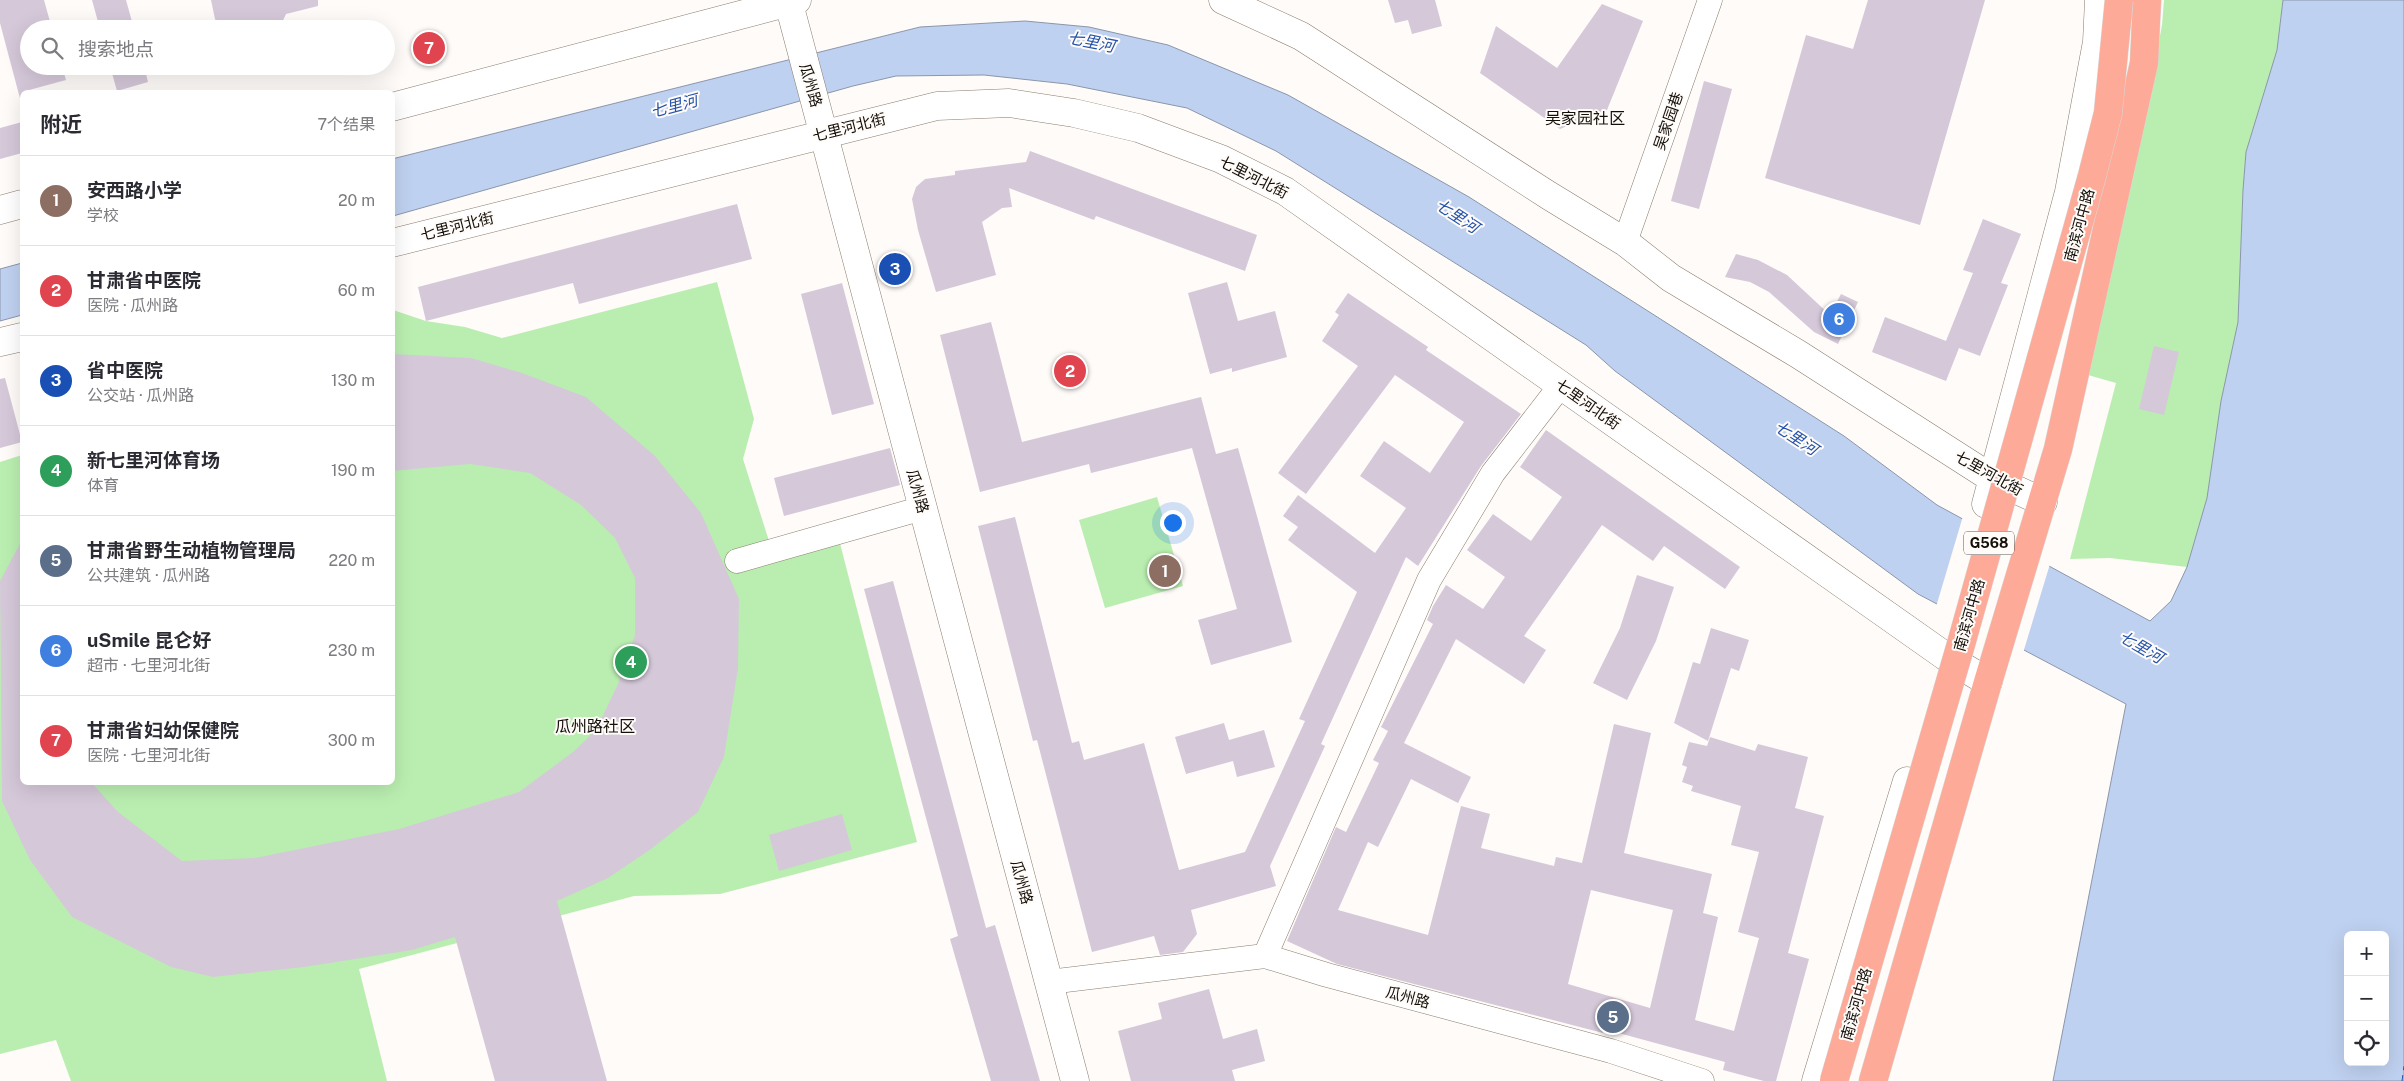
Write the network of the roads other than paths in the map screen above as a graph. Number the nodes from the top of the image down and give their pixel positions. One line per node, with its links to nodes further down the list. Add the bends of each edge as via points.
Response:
1 (1223, 0): 12 (street, 七里河北街, via 1301,36)
2 (1710, 0): 12 (street, 吴家园巷)
3 (2099, 0): 16 (street, 南滨河中路, via 2097,42 2069,192)
4 (2119, 0): 27 (highway, 南滨河中路 / G568, bridge, via 2108,113 2092,176)
5 (2147, 0): 17 (highway, 南滨河中路 / G568, via 2144,63 2058,449)
6 (791, 1): 7 (street); 8 (street, 瓜州路)
7 (395, 106)
8 (822, 133): 11 (street, 七里河北街); 15 (street, 七里河北街, via 937,106 1009,103 1074,113 1138,128 1220,159 1285,191); 18 (street, 瓜州路)
9 (20, 205): 10 (street)
10 (0, 210)
11 (395, 241)
12 (1625, 242): 16 (street, 七里河北街, via 1671,278 1798,354)
13 (20, 337): 14 (street)
14 (0, 342)
15 (1561, 385): 20 (street, 七里河北街); 22 (street, via 1493,473 1429,580)
16 (1993, 479): 17 (street, 七里河北街); 20 (street, 南滨河中路)
17 (2043, 502): 21 (highway, 南滨河中路 / G568)
18 (923, 508): 19 (street); 23 (street, 瓜州路)
19 (737, 560)
20 (1945, 656): 21 (street, 七里河北街); 26 (street, 南滨河中路)
21 (1991, 672): 28 (highway, 南滨河中路 / G568)
22 (1265, 956): 23 (street, 瓜州路); 25 (street, 瓜州路, via 1611,1051)
23 (1049, 982): 24 (street, 瓜州路)
24 (1075, 1081)
25 (1702, 1081)
26 (1816, 1081)
27 (1834, 1081)
28 (1873, 1081)

